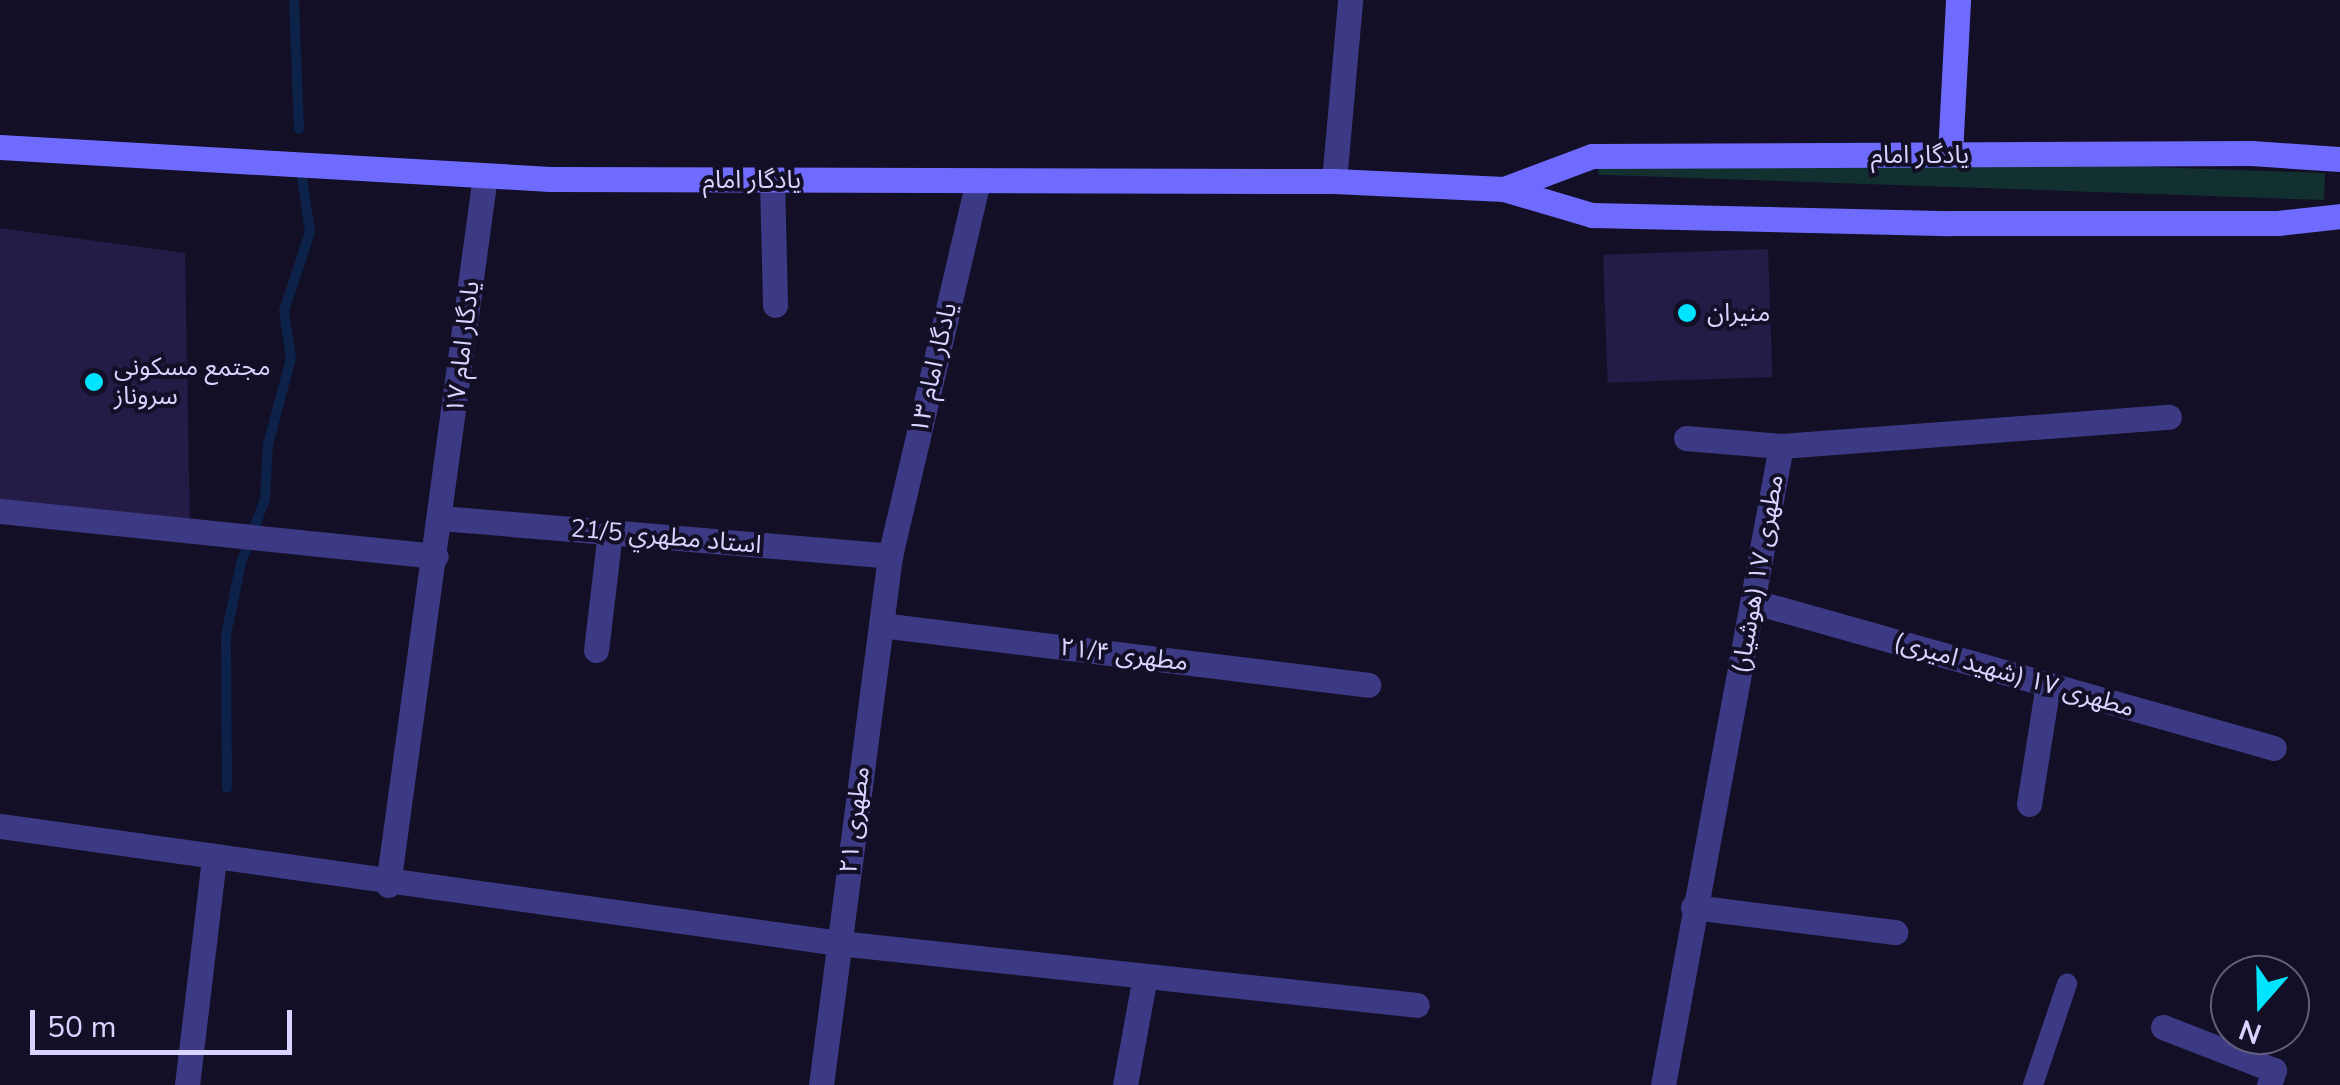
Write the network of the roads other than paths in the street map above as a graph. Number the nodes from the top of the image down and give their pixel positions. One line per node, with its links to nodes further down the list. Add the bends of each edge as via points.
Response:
1 (1350, 0): 9 (street)
2 (1958, 0): 4 (main road)
3 (0, 147): 6 (main road, یادگار امام)
4 (1950, 154): 5 (main road, یادگار امام); 10 (main road, یادگار امام, via 1592,156)
5 (2340, 159)
6 (485, 176): 7 (main road, یادگار امام); 17 (street, یادگار امام ۱۷)
7 (772, 180): 8 (main road, یادگار امام); 12 (street)
8 (978, 180): 9 (main road, یادگار امام); 20 (street, یادگار امام ۱۳)
9 (1334, 181): 10 (main road, یادگار امام)
10 (1504, 189): 11 (main road, یادگار امام, via 1592,216 1951,223 2278,223)
11 (2340, 216)
12 (775, 305)
13 (2169, 418): 15 (street, مطهری ۱۷ (هوشیار))
14 (1686, 438): 15 (street)
15 (1781, 446): 21 (street, مطهری ۱۷ (هوشیار))
16 (0, 510): 19 (street)
17 (441, 518): 18 (street, استاد مطهري 21/5); 19 (street, یادگار امام ۱۷)
18 (610, 532): 20 (street, استاد مطهري 21/5); 23 (street)
19 (436, 556): 30 (street, یادگار امام ۱۷)
20 (890, 556): 22 (street, مطهری ۲۱)
21 (1754, 602): 24 (street, مطهری ۱۷ (شهید امیری)); 31 (street, مطهری ۱۷ (هوشیار))
22 (880, 625): 25 (street, مطهری ۲۱/۴); 33 (street, مطهری ۲۱)
23 (596, 650)
24 (2048, 684): 26 (street, مطهری ۱۷ (شهید امیری)); 27 (street)
25 (1368, 685)
26 (2274, 748)
27 (2029, 804)
28 (0, 826): 29 (street)
29 (214, 858): 30 (street); 38 (street)
30 (388, 885): 33 (street)
31 (1693, 906): 32 (street); 41 (street, مطهری ۱۷ (هوشیار))
32 (1896, 932)
33 (839, 944): 34 (street); 39 (street, مطهری ۲۱)
34 (1145, 976): 36 (street); 40 (street)
35 (2067, 984): 42 (lane)
36 (1417, 1006)
37 (2163, 1027): 43 (street, via 2274,1070)
38 (187, 1085)
39 (821, 1085)
40 (1125, 1085)
41 (1663, 1085)
42 (2033, 1085)
43 (2269, 1085)

